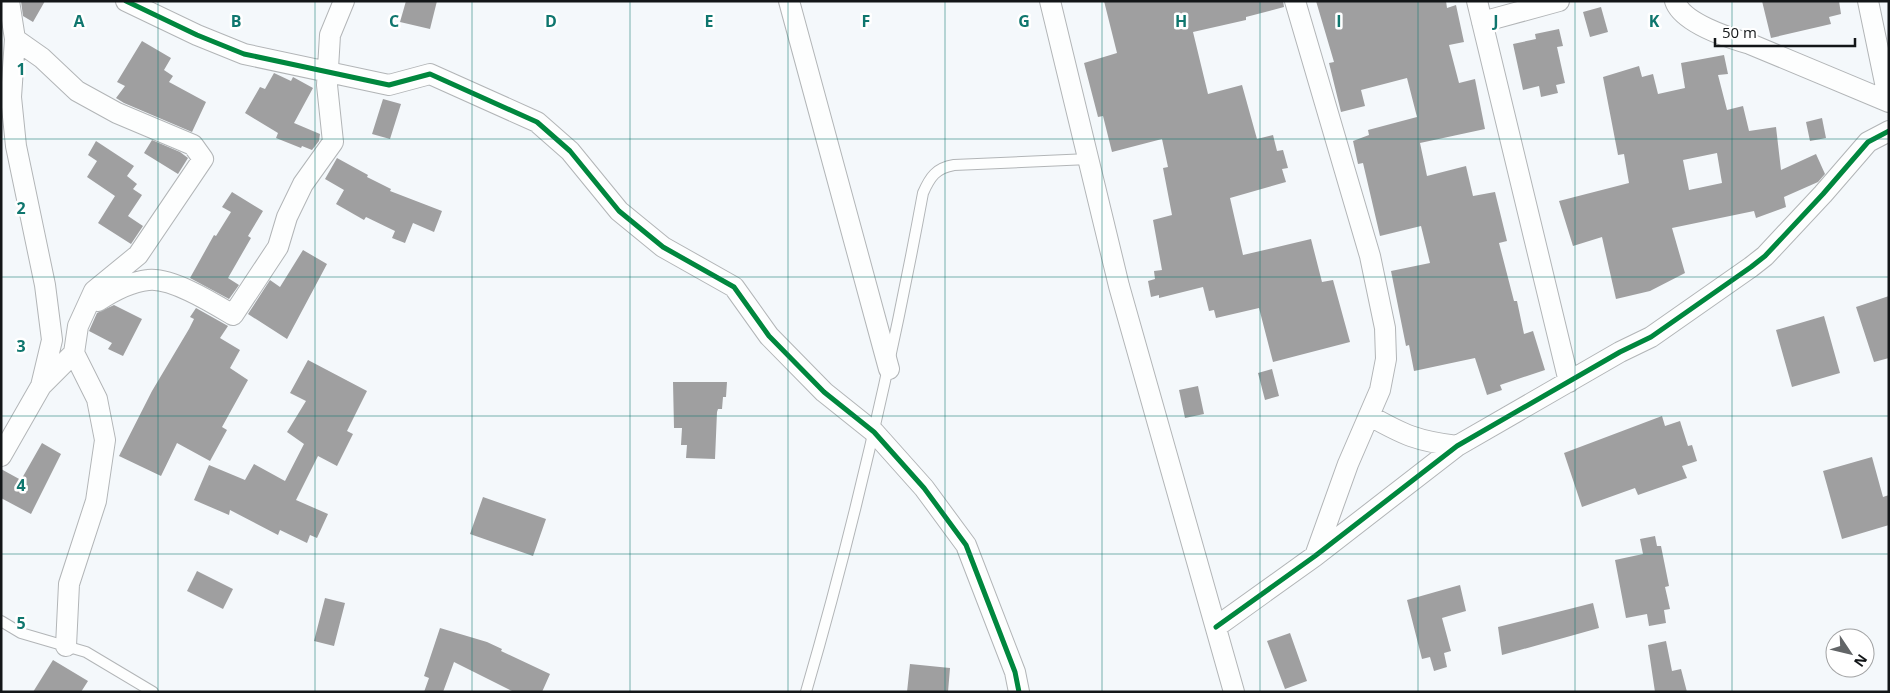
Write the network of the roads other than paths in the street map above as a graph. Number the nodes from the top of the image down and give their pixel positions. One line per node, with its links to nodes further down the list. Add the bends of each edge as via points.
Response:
1 (9, 1): 12 (street)
2 (126, 1): 13 (street, via 244,54)
3 (344, 1): 13 (street, via 330,35)
4 (788, 1): 19 (street)
5 (1050, 1): 16 (street)
6 (1295, 1): 22 (street, via 1370,256 1385,328 1386,359 1380,390)
7 (1476, 1): 11 (street)
8 (1559, 1): 11 (street)
9 (1675, 1): 14 (street, via 1688,17 1728,38 1750,44)
10 (1868, 1): 14 (street)
11 (1482, 22): 20 (street)
12 (15, 39): 17 (street, via 42,58 77,91 117,113 193,145 203,159 138,255 94,291); 21 (street, via 11,98 16,146 45,285 52,340)
13 (328, 71): 17 (street, via 333,142 303,184 287,217 278,247 233,315 208,300 149,279 119,288 98,300); 23 (street, via 389,85 430,74 537,122 570,151 619,211 663,247 734,287 769,336 824,392)
14 (1889, 102)
15 (1889, 131): 20 (street, via 1868,142 1765,256 1751,267 1651,337)
16 (1089, 159): 19 (lane, via 954,165 930,177 923,193); 28 (street, via 1119,286)
17 (78, 326): 18 (street)
18 (74, 353): 21 (street); 29 (street, via 97,399 104,440 96,501 69,584)
19 (889, 369): 23 (lane)
20 (1568, 382): 24 (street)
21 (41, 386): 25 (street)
22 (1370, 416): 24 (street, via 1407,437); 26 (street, via 1348,464)
23 (874, 432): 31 (lane, via 853,523); 32 (street, via 924,488 966,545 1016,672)
24 (1456, 446): 26 (street)
25 (1, 456)
26 (1315, 556): 28 (street)
27 (1, 621): 29 (lane, via 21,632)
28 (1216, 627): 33 (street)
29 (66, 646): 30 (lane, via 86,652)
30 (153, 692)
31 (806, 692)
32 (1019, 692)
33 (1234, 692)

